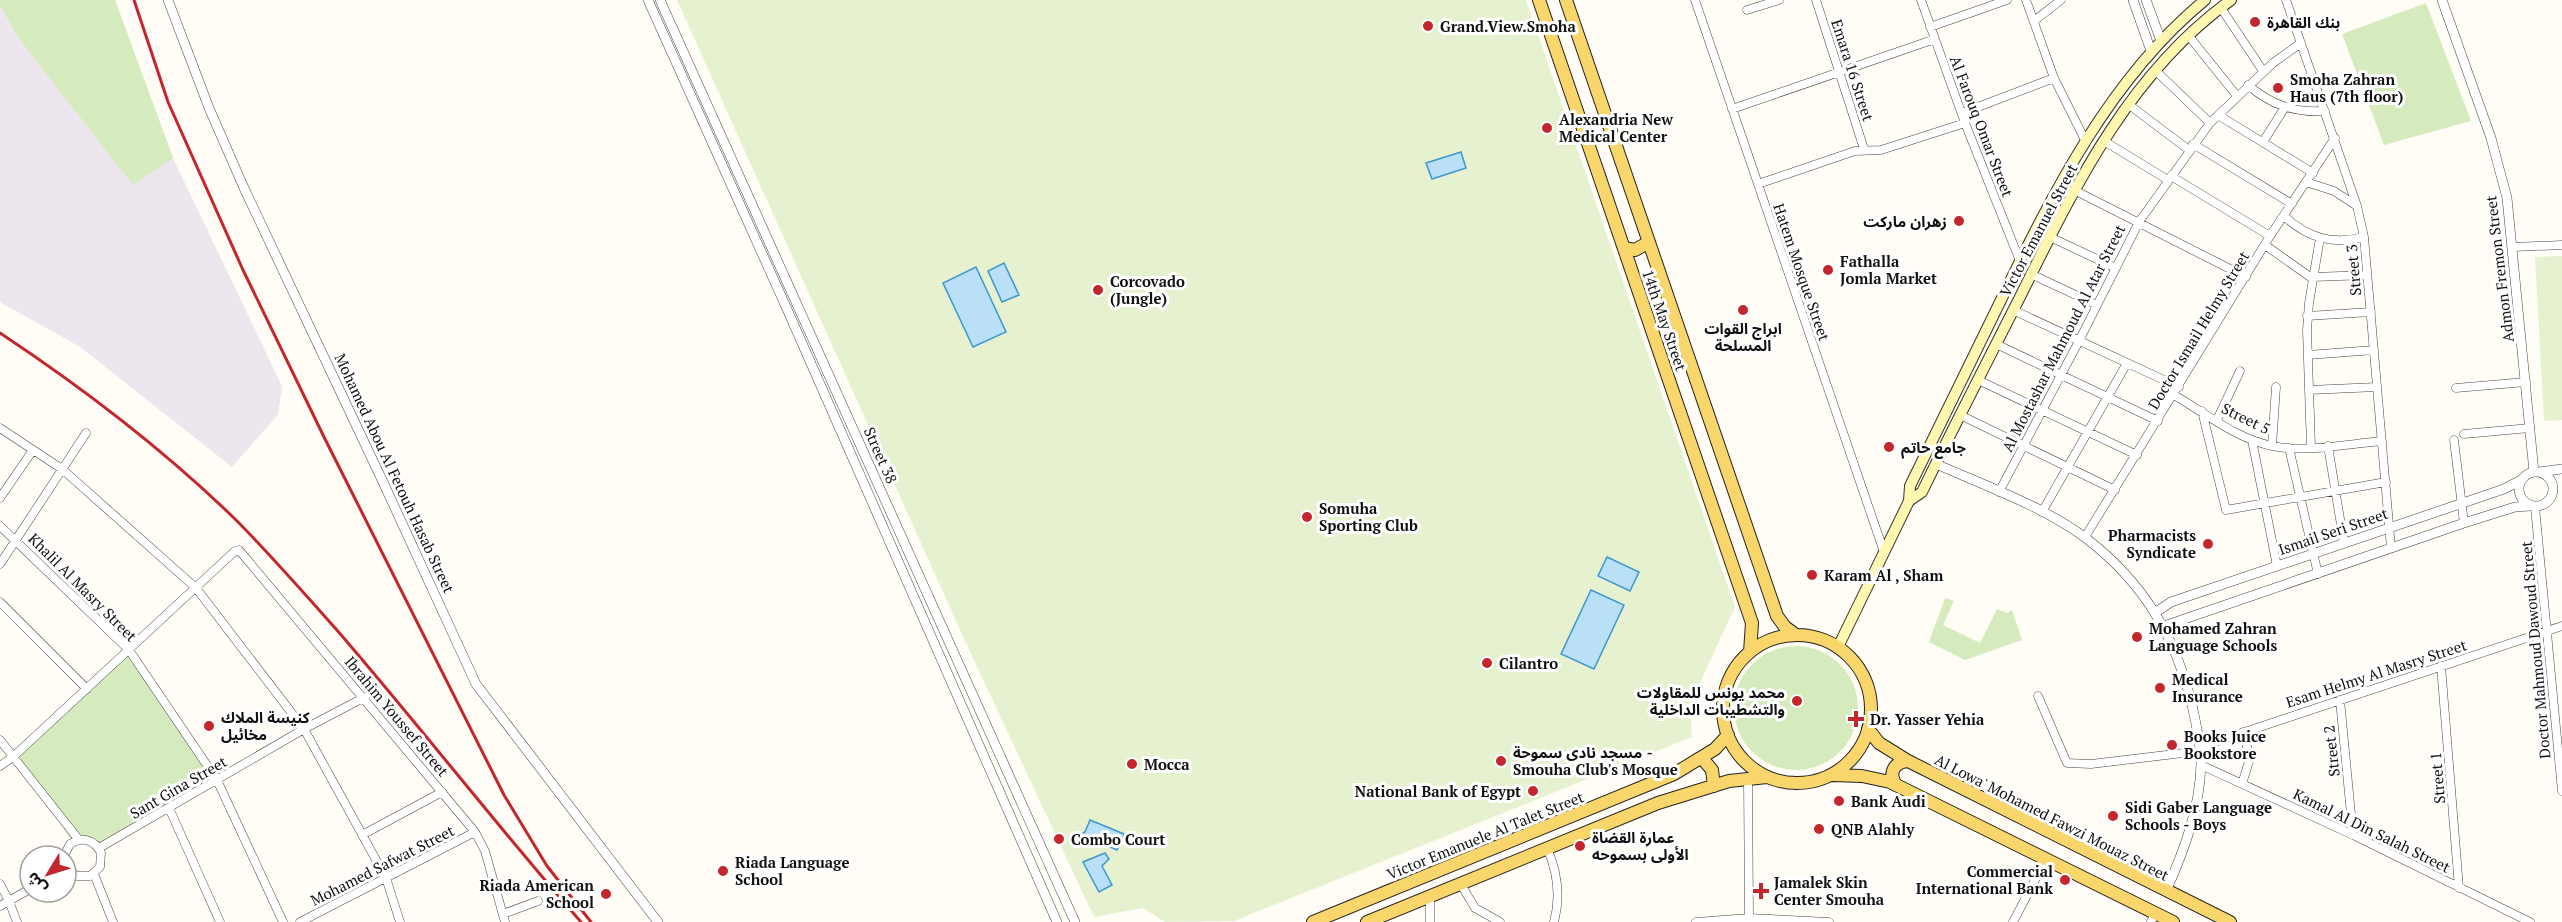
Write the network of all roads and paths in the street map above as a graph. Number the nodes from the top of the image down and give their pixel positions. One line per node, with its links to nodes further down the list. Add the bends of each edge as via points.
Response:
1 (168, 0): 213 (street, Mohamed Abou Al Fetouh Hasab Street, via 208,108 244,188 476,684)
2 (648, 0): 55 (street, Street 38)
3 (660, 0): 54 (street, Street 38)
4 (1539, 0): 68 (main road, 14th May Street)
5 (1566, 0): 64 (main road, 14th May Street)
6 (1695, 0): 37 (street, Hatem Mosque Street)
7 (1779, 0): 20 (street)
8 (1816, 0): 31 (street, Emara 16 Street)
9 (1921, 0): 22 (street, Al Farouq Omar Street)
10 (2007, 0): 22 (street)
11 (2026, 0): 21 (street)
12 (2061, 0): 21 (street)
13 (2133, 0): 28 (street)
14 (2146, 0): 26 (street)
15 (2205, 0): 23 (main road, Victor Emanuel Street)
16 (2231, 0): 19 (main road, Victor Emanuel Street)
17 (2286, 0): 27 (street, Street 3)
18 (2442, 0): 67 (street, Admon Fremon Street, via 2501,174)
19 (2221, 8): 24 (main road, Victor Emanuel Street); 30 (street)
20 (1747, 10)
21 (2034, 21): 32 (street)
22 (1930, 27): 25 (street, Al Farouq Omar Street)
23 (2174, 27): 24 (main road); 26 (main road, Victor Emanuel Street)
24 (2186, 37): 29 (main road, Victor Emanuel Street); 34 (street)
25 (1935, 39): 31 (street); 39 (street, Al Farouq Omar Street)
26 (2161, 41): 28 (main road, Victor Emanuel Street)
27 (2301, 43): 30 (street, Al Mostashar Mahmoud Al Atar Street); 38 (street, Street 3)
28 (2151, 51): 45 (main road, Victor Emanuel Street)
29 (2155, 70): 35 (main road, Victor Emanuel Street); 42 (street)
30 (2264, 71): 33 (street, Al Mostashar Mahmoud Al Atar Street)
31 (1839, 72): 37 (street); 48 (street, Emara 16 Street)
32 (2054, 78): 39 (street); 45 (street)
33 (2248, 85): 34 (street, Al Mostashar Mahmoud Al Atar Street); 36 (street)
34 (2237, 96): 40 (street, Al Mostashar Mahmoud Al Atar Street)
35 (2128, 104): 44 (main road, Victor Emanuel Street); 47 (street)
36 (2285, 107): 38 (street); 46 (street)
37 (1732, 109): 52 (street, Hatem Mosque Street)
38 (2325, 111): 43 (street, Street 3)
39 (1962, 113): 41 (street, Al Farouq Omar Street)
40 (2218, 115): 42 (street, Al Mostashar Mahmoud Al Atar Street); 46 (street)
41 (1965, 123): 48 (street, via 1881,150); 69 (street, Al Farouq Omar Street)
42 (2210, 123): 47 (street, Al Mostashar Mahmoud Al Atar Street)
43 (2335, 138): 49 (street, Doctor Ismail Helmy Street); 57 (street, Street 3)
44 (2104, 141): 50 (street); 53 (main road, Victor Emanuel Street)
45 (2086, 142): 69 (main road, Victor Emanuel Street)
46 (2262, 142): 49 (street)
47 (2191, 147): 50 (street, Al Mostashar Mahmoud Al Atar Street); 56 (street)
48 (1864, 149): 52 (street)
49 (2313, 173): 51 (street, Doctor Ismail Helmy Street)
50 (2169, 178): 59 (street, Al Mostashar Mahmoud Al Atar Street); 60 (street)
51 (2307, 182): 56 (street, Doctor Ismail Helmy Street); 57 (street, via 2334,191)
52 (1758, 184): 141 (street, Hatem Mosque Street)
53 (2074, 190): 59 (street); 61 (main road, Victor Emanuel Street)
54 (749, 196): 55 (street); 215 (street, Street 38)
55 (738, 201): 214 (street, Street 38)
56 (2292, 204): 58 (street, Doctor Ismail Helmy Street)
57 (2357, 206): 62 (street, Street 3)
58 (2284, 216): 60 (street, Doctor Ismail Helmy Street); 63 (street)
59 (2139, 222): 70 (street, Al Mostashar Mahmoud Al Atar Street); 73 (street)
60 (2270, 236): 65 (street, Doctor Ismail Helmy Street)
61 (2050, 237): 70 (street); 71 (main road, Victor Emanuel Street)
62 (2364, 237): 63 (street); 72 (street, Street 3)
63 (2320, 238): 74 (street)
64 (1649, 242): 68 (main road, via 1635,250); 154 (main road, 14th May Street, via 1777,616)
65 (2265, 245): 73 (street, Doctor Ismail Helmy Street); 74 (street)
66 (2562, 245): 67 (street)
67 (2513, 247): 87 (street, Admon Fremon Street)
68 (1624, 248): 157 (main road, 14th May Street, via 1752,624)
69 (2020, 261): 129 (main road, Victor Emanuel Street, via 1910,486)
70 (2116, 268): 75 (street, Al Mostashar Mahmoud Al Atar Street)
71 (2031, 274): 75 (street); 76 (main road, Victor Emanuel Street)
72 (2367, 275): 74 (street); 77 (street, Street 3)
73 (2246, 277): 88 (street, Doctor Ismail Helmy Street)
74 (2313, 278): 78 (street)
75 (2097, 305): 79 (street, Al Mostashar Mahmoud Al Atar Street)
76 (2013, 310): 79 (street); 80 (main road, Victor Emanuel Street)
77 (2371, 312): 78 (street); 81 (street, Street 3)
78 (2307, 316): 82 (street)
79 (2079, 341): 83 (street); 85 (street, Al Mostashar Mahmoud Al Atar Street)
80 (1996, 344): 85 (street); 86 (main road, Victor Emanuel Street)
81 (2374, 350): 82 (street); 90 (street, Street 3)
82 (2308, 355): 92 (street)
83 (2127, 363): 88 (street); 94 (street)
84 (2240, 371): 98 (street)
85 (2061, 375): 94 (street); 95 (street, Al Mostashar Mahmoud Al Atar Street)
86 (1978, 380): 95 (street); 97 (main road, Victor Emanuel Street)
87 (2526, 382): 91 (street); 101 (street, Admon Fremon Street)
88 (2179, 387): 93 (street, Doctor Ismail Helmy Street)
89 (2276, 387): 109 (street)
90 (2377, 387): 92 (street); 107 (street, Street 3)
91 (2456, 388)
92 (2309, 390): 111 (street)
93 (2174, 395): 96 (street, Street 5); 99 (street, Doctor Ismail Helmy Street)
94 (2107, 397): 99 (street); 102 (street)
95 (2042, 410): 102 (street); 108 (street, Al Mostashar Mahmoud Al Atar Street)
96 (2202, 411): 98 (street, Street 5); 131 (street, via 2224,509)
97 (1960, 415): 108 (street); 115 (main road, Victor Emanuel Street)
98 (2217, 420): 105 (street, Street 5)
99 (2158, 421): 114 (street, Doctor Ismail Helmy Street)
100 (0, 428): 113 (street)
101 (2530, 428): 104 (street); 119 (street, Admon Fremon Street)
102 (2088, 432): 114 (street); 116 (street)
103 (86, 433): 117 (street)
104 (2464, 434)
105 (2252, 440): 109 (street, Street 5); 131 (street)
106 (2454, 440): 130 (street)
107 (2382, 441): 110 (street, Street 5); 121 (street, Street 3)
108 (2023, 446): 116 (street); 125 (street, Al Mostashar Mahmoud Al Atar Street)
109 (2271, 446): 112 (street, Street 5)
110 (2328, 446): 111 (street, Street 5); 124 (street)
111 (2312, 447): 112 (street, Street 5)
112 (2289, 448): 127 (street)
113 (33, 450): 117 (street); 128 (street)
114 (2137, 455): 123 (street, Doctor Ismail Helmy Street)
115 (1936, 464): 125 (street); 129 (main road, Victor Emanuel Street, via 1922,492)
116 (2068, 467): 123 (street); 133 (street)
117 (62, 469): 138 (street); 147 (street)
118 (2562, 469): 119 (street)
119 (2537, 472): 120 (street); 126 (street, via 2551,482)
120 (2521, 480): 130 (street, Ismail Seri Street); 132 (street, via 2519,495)
121 (2386, 482): 124 (street); 136 (street, Street 3)
122 (2562, 488): 126 (street)
123 (2115, 490): 137 (street, Doctor Ismail Helmy Street)
124 (2335, 491): 127 (street); 139 (street)
125 (1999, 492): 133 (street)
126 (2552, 495): 132 (street, via 2544,504)
127 (2300, 497): 131 (street); 142 (street)
128 (0, 498)
129 (1910, 501): 141 (main road, Victor Emanuel Street)
130 (2462, 503): 134 (street); 136 (street, Ismail Seri Street)
131 (2265, 504): 144 (street)
132 (2532, 506): 134 (street, via 2515,507); 153 (street, Doctor Mahmoud Dawoud Street)
133 (2042, 512): 137 (street)
134 (2464, 523): 140 (street)
135 (0, 526): 138 (street, Khalil Al Masry Street)
136 (2390, 528): 139 (street, Ismail Seri Street); 140 (street, Street 3)
137 (2085, 537): 150 (street, via 2122,570)
138 (16, 540): 143 (street); 156 (street, Khalil Al Masry Street)
139 (2344, 543): 142 (street, Ismail Seri Street)
140 (2391, 548): 145 (street)
141 (1884, 552): 155 (main road, Victor Emanuel Street)
142 (2312, 554): 144 (street, Ismail Seri Street); 145 (street)
143 (0, 564)
144 (2277, 566): 146 (street, Ismail Seri Street)
145 (2318, 574): 148 (street)
146 (2237, 579): 148 (street); 150 (street, Ismail Seri Street, via 2167,604)
147 (196, 588): 156 (street); 161 (street, Ibrahim Youssef Street, via 235,551 241,550); 163 (street)
148 (2244, 599): 152 (street)
149 (0, 602): 159 (street)
150 (2156, 612): 152 (street)
151 (2562, 626): 153 (street, Esam Helmy Al Masry Street)
152 (2164, 627): 168 (street, via 2187,688)
153 (2547, 631): 158 (street, Esam Helmy Al Masry Street); 181 (street, Doctor Mahmoud Dawoud Street)
154 (1796, 635): 155 (main road, via 1811,636); 157 (main road, via 1768,641)
155 (1838, 647): 164 (main road, via 1866,682 1871,713)
156 (129, 650): 159 (street); 177 (street, Khalil Al Masry Street)
157 (1750, 652): 166 (main road, via 1738,663 1724,696 1723,716)
158 (2441, 666): 162 (street, Esam Helmy Al Masry Street); 197 (street, Street 1)
159 (87, 688): 169 (street)
160 (2038, 696): 168 (street, Esam Helmy Al Masry Street, via 2070,764)
161 (364, 698): 163 (street, Sant Gina Street); 182 (street, Ibrahim Youssef Street)
162 (2340, 700): 165 (street, Esam Helmy Al Masry Street); 186 (street, Street 2)
163 (304, 729): 177 (street, Sant Gina Street); 185 (street)
164 (1868, 729): 171 (main road, Al Lowa' Mohamed Fawzi Mouaz Street, via 1880,743); 174 (main road, via 1851,759)
165 (2243, 732): 168 (street, Esam Helmy Al Masry Street); 178 (street, via 2250,758)
166 (1728, 735): 170 (main road, Victor Emanuele Al Talet Street); 175 (main road, via 1743,759)
167 (0, 740): 169 (street)
168 (2200, 749): 172 (street)
169 (14, 756): 173 (street); 187 (street)
170 (1702, 758): 180 (main road, via 1712,770); 216 (main road, Victor Emanuele Al Talet Street, via 1674,774)
171 (1908, 761): 179 (main road, via 1893,769); 198 (main road, Al Lowa' Mohamed Fawzi Mouaz Street)
172 (2201, 765): 178 (street, Kamal Al Din Salah Street); 198 (street, via 2187,841)
173 (0, 766)
174 (1831, 775): 175 (main road, via 1794,783); 179 (main road, via 1875,778)
175 (1767, 777): 176 (main road)
176 (1748, 778): 180 (main road); 205 (street)
177 (217, 780): 183 (street, Sant Gina Street); 210 (street, Khalil Al Masry Street)
178 (2242, 784): 186 (street, Kamal Al Din Salah Street)
179 (1896, 785): 191 (main road)
180 (1714, 786): 190 (main road, via 1658,803)
181 (2562, 791)
182 (442, 792): 184 (street, Ibrahim Youssef Street); 185 (street)
183 (169, 808): 189 (street, Sant Gina Street); 209 (street)
184 (475, 832): 194 (street, Mohamed Safwat Street); 204 (street, Ibrahim Youssef Street, via 483,844)
185 (362, 835): 194 (street)
186 (2353, 835): 197 (street, Kamal Al Din Salah Street)
187 (79, 840): 188 (street); 189 (street, via 89,840)
188 (70, 844)
189 (99, 848): 192 (street, via 102,862)
190 (1547, 848): 195 (main road); 220 (street, via 1558,884)
191 (2046, 859): 206 (main road); 223 (street)
192 (94, 874): 193 (street); 208 (street)
193 (78, 875)
194 (386, 878): 211 (street, Mohamed Safwat Street); 212 (street)
195 (1460, 883): 199 (main road); 219 (street, via 1475,908)
196 (0, 884): 201 (street)
197 (2459, 888): 226 (street, Kamal Al Din Salah Street)
198 (2166, 891): 225 (main road, Al Lowa' Mohamed Fawzi Mouaz Street)
199 (1430, 895): 217 (main road); 218 (street)
200 (18, 896): 201 (street)
201 (9, 901): 203 (street); 207 (street)
202 (538, 901): 204 (street)
203 (0, 906)
204 (504, 918)
205 (1749, 918): 221 (street); 222 (street)
206 (2153, 918): 224 (main road)
207 (17, 922)
208 (113, 922)
209 (220, 922)
210 (283, 922)
211 (300, 922)
212 (400, 922)
213 (658, 922)
214 (1057, 922)
215 (1075, 922)
216 (1313, 922)
217 (1367, 922)
218 (1430, 922)
219 (1500, 922)
220 (1554, 922)
221 (1696, 922)
222 (1829, 922)
223 (2013, 922)
224 (2173, 922)
225 (2230, 922)
226 (2530, 922)

